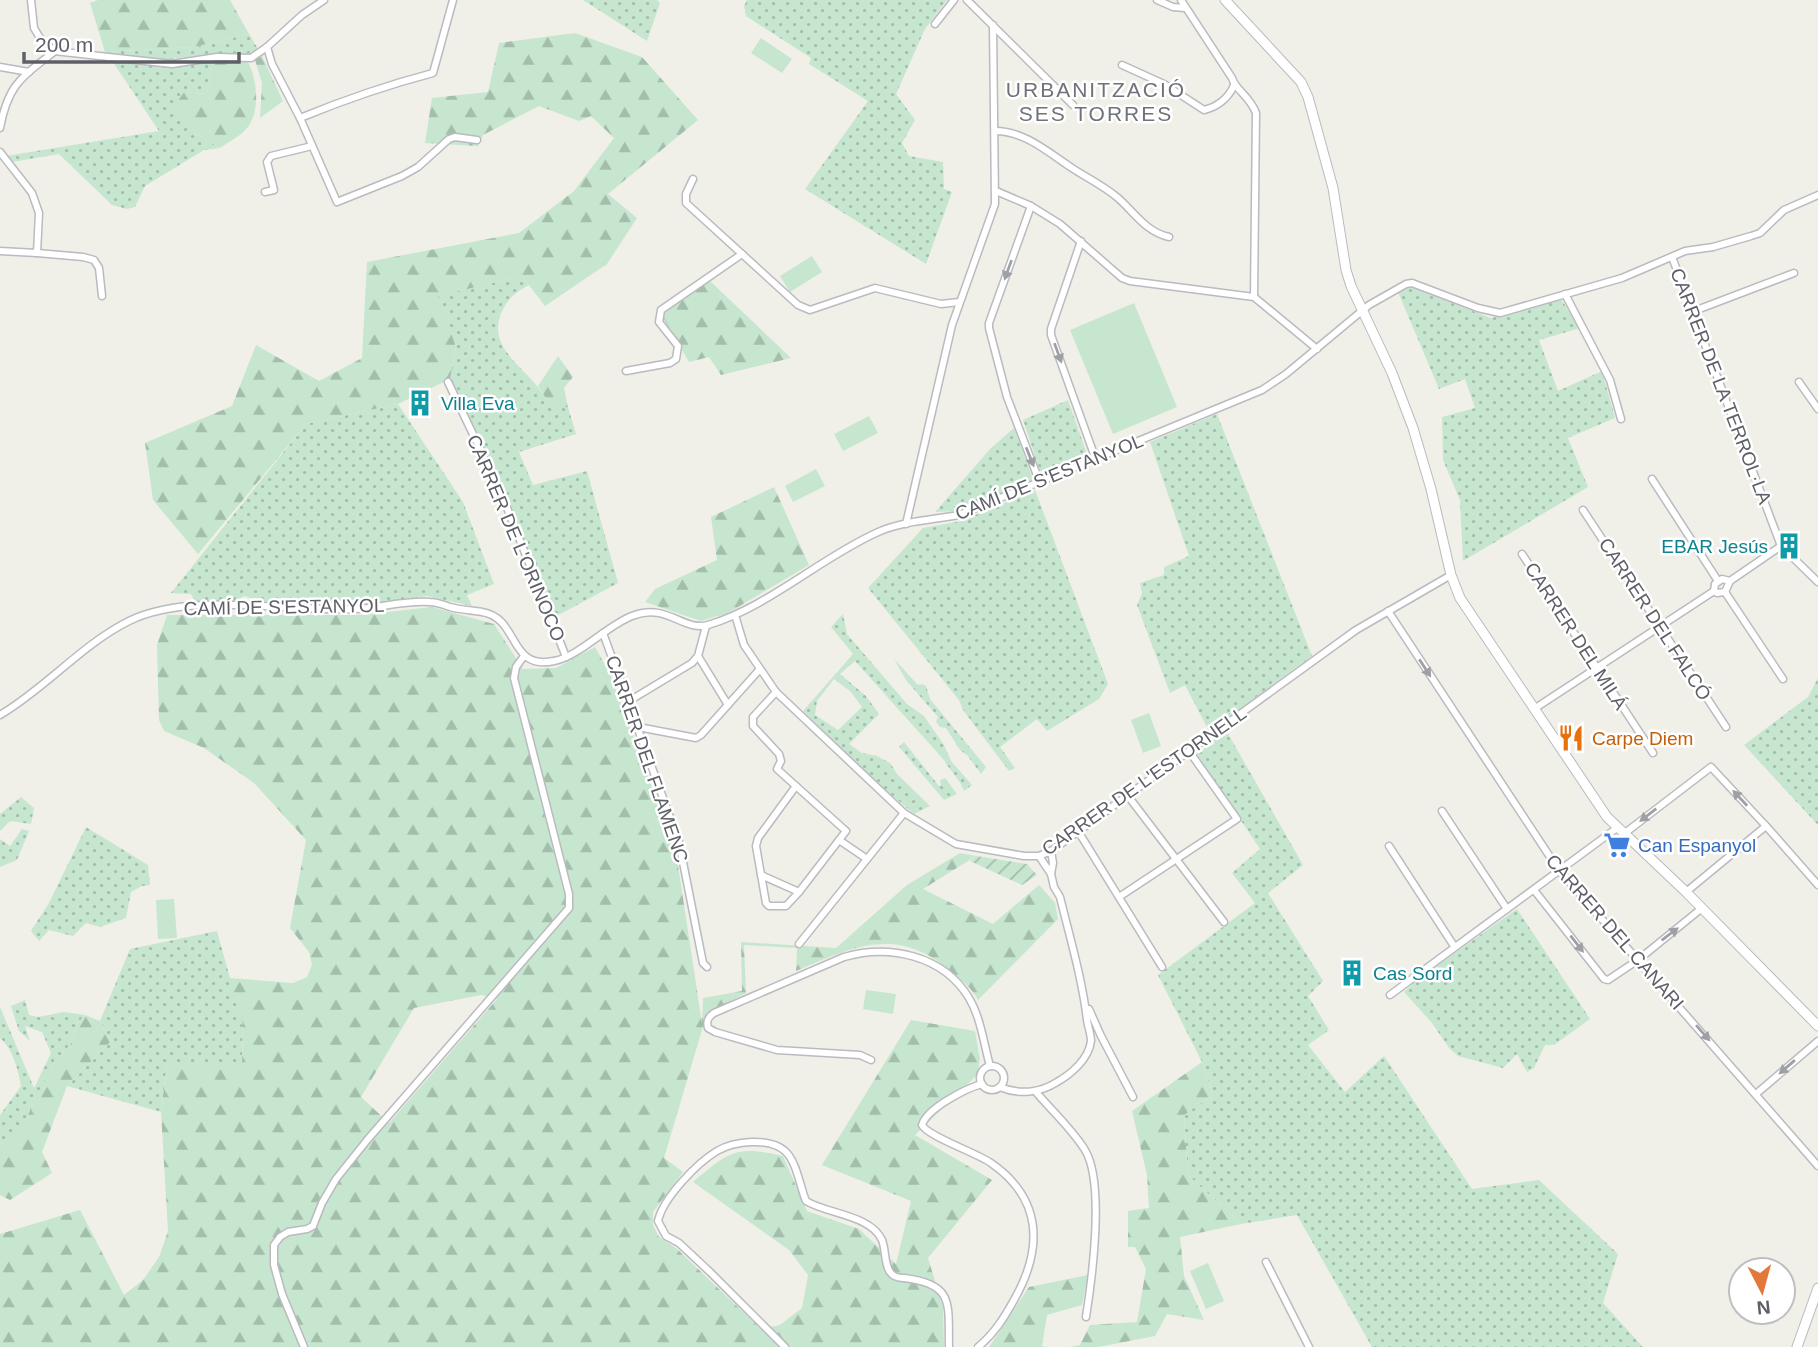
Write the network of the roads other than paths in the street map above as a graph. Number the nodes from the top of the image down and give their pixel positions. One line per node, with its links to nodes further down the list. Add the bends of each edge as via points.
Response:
1 (31, 0): 13 (street, via 34,28)
2 (324, 0): 12 (street)
3 (453, 0): 19 (street, via 433,73)
4 (954, 0): 10 (street)
5 (967, 0): 11 (street)
6 (1157, 0): 9 (street)
7 (1181, 0): 9 (street)
8 (1225, 0): 41 (street, via 1301,82 1308,97 1334,187 1346,270)
9 (1185, 8): 17 (street)
10 (935, 24)
11 (993, 25): 18 (street); 21 (street)
12 (267, 47): 13 (street, via 251,58 217,57 172,64); 19 (street)
13 (55, 51): 16 (street)
14 (1122, 65): 17 (street, via 1164,84 1204,110 1219,104)
15 (0, 67): 16 (street)
16 (29, 72): 20 (street, via 11,90)
17 (1234, 85): 39 (street, via 1252,102 1256,113)
18 (1073, 105)
19 (300, 118): 23 (street)
20 (0, 128)
21 (995, 131): 26 (street); 30 (street, via 1021,136 1056,156 1108,190 1151,231)
22 (477, 140): 23 (street, via 449,139 418,167 337,202)
23 (312, 146): 27 (street, via 271,156 268,162 274,190)
24 (0, 152): 33 (street, via 32,193 39,213)
25 (693, 179): 34 (street, via 686,203)
26 (996, 191): 29 (street); 40 (street)
27 (265, 192)
28 (1818, 195): 35 (street, CAMÍ DE S'ESTANYOL, via 1777,214 1760,233)
29 (1031, 206): 31 (street); 51 (street, one-way to 51, via 989,328 1007,397)
30 (1169, 237)
31 (1081, 242): 39 (street, via 1130,281); 49 (street, one-way to 49, via 1051,335)
32 (0, 251): 33 (street)
33 (37, 253): 38 (street, via 94,260)
34 (742, 254): 40 (street, via 798,305 810,310 874,288 942,304); 44 (street, via 661,310 659,322 678,346 676,359)
35 (1672, 257): 37 (street, CAMÍ DE S'ESTANYOL, via 1622,278); 42 (street, CARRER DE LA TERROL·LA)
36 (1794, 273): 42 (street)
37 (1565, 294): 41 (street, CAMÍ DE S'ESTANYOL, via 1500,313 1412,283); 48 (street, via 1610,380)
38 (102, 296)
39 (1254, 297): 43 (street)
40 (959, 302): 53 (street)
41 (1363, 310): 43 (street, CAMÍ DE S'ESTANYOL); 56 (street, via 1413,428)
42 (1694, 311): 54 (street, CARRER DE LA TERROL·LA)
43 (1317, 349): 49 (street, CAMÍ DE S'ESTANYOL, via 1262,390)
44 (626, 371)
45 (448, 382): 69 (street, CARRER DE L'ORINOCO, via 502,495)
46 (1799, 382): 47 (street)
47 (1818, 408)
48 (1622, 419)
49 (1096, 460): 51 (street, CAMÍ DE S'ESTANYOL)
50 (1652, 479): 57 (street)
51 (1040, 483): 53 (street, CAMÍ DE S'ESTANYOL, via 959,515)
52 (1584, 510): 65 (street, CARRER DEL FALCÓ)
53 (906, 524): 63 (street, CAMÍ DE S'ESTANYOL, via 874,533)
54 (1781, 546): 58 (street); 59 (street, CARRER DE LA TERROL·LA)
55 (1522, 554): 70 (street, CARRER DEL MILÁ)
56 (1451, 575): 62 (street, CARRER DE L'ESTORNELL); 76 (street, via 1460,598)
57 (1718, 581): 58 (street); 60 (street)
58 (1730, 581): 61 (street)
59 (1818, 582)
60 (1714, 592): 61 (street); 65 (street)
61 (1725, 592): 72 (street)
62 (1388, 611): 80 (street, CARRER DE L'ESTORNELL); 95 (street, CARRER DEL CANARI, one-way to 95)
63 (735, 615): 64 (street, CAMÍ DE S'ESTANYOL); 71 (street, CARRER DE L'ESTORNELL, via 744,645)
64 (706, 626): 66 (street, via 653,611 631,616); 68 (street)
65 (1660, 627): 70 (street); 79 (street, CARRER DEL FALCÓ)
66 (603, 633): 69 (street); 74 (street, CARRER DEL FLAMENC)
67 (524, 656): 69 (street, via 548,662); 77 (street, CAMÍ DE S'ESTANYOL, via 498,618 435,602 356,609 187,606 135,618 118,627); 126 (street, via 514,678 569,908 368,1139 337,1179 313,1226 288,1232 274,1245 282,1294)
68 (698, 656): 74 (street); 75 (street)
69 (566, 657)
70 (1598, 667): 76 (street); 81 (street, CARRER DEL MILÁ)
71 (760, 669): 73 (street, CARRER DE L'ESTORNELL); 75 (street)
72 (1783, 679)
73 (776, 692): 82 (street, via 752,722 779,754 777,769); 85 (street, CARRER DE L'ESTORNELL)
74 (629, 701): 78 (street, CARRER DEL FLAMENC)
75 (728, 705): 78 (street, via 696,738)
76 (1534, 709): 88 (street)
77 (0, 715)
78 (638, 727): 109 (street, CARRER DEL FLAMENC, via 679,842)
79 (1726, 727)
80 (1189, 751): 83 (street, CARRER DE L'ESTORNELL); 94 (street, via 1237,819)
81 (1653, 753)
82 (796, 786): 89 (street, via 846,831); 97 (street, via 758,838)
83 (1128, 796): 87 (street, CARRER DE L'ESTORNELL); 94 (street)
84 (1442, 811): 104 (street)
85 (904, 813): 92 (street, CARRER DE L'ESTORNELL, via 956,844); 93 (street)
86 (1766, 826): 88 (street, one-way to 88, via 1711,767); 98 (street); 101 (street)
87 (1078, 831): 91 (street, CARRER DE L'ESTORNELL); 102 (street)
88 (1621, 831): 95 (street); 101 (street)
89 (839, 840): 93 (street); 100 (street)
90 (1389, 846): 107 (street)
91 (1051, 851): 92 (street, CARRER DE L'ESTORNELL); 96 (street)
92 (1039, 856): 96 (street)
93 (867, 859): 106 (street)
94 (1177, 860): 102 (street); 105 (street)
95 (1560, 871): 99 (street); 108 (street, CARRER DEL CANARI)
96 (1051, 874): 112 (street)
97 (761, 875): 100 (street); 100 (street, via 769,906 789,904)
98 (1818, 885)
99 (1534, 890): 104 (street); 108 (street, one-way to 108, via 1604,979)
100 (799, 892)
101 (1686, 892): 103 (street)
102 (1119, 897): 110 (street)
103 (1702, 908): 108 (street, one-way to 103); 113 (street)
104 (1507, 909): 107 (street)
105 (1224, 922)
106 (799, 944)
107 (1454, 946): 111 (street)
108 (1638, 960): 120 (street, CARRER DEL CANARI, one-way to 120)
109 (707, 967)
110 (1162, 967)
111 (1390, 995)
112 (1085, 1001): 119 (street, via 1091,1041 1088,1052 1067,1076); 121 (street)
113 (1818, 1026)
114 (1818, 1041): 120 (street, one-way to 120)
115 (871, 1060): 116 (street, via 860,1055 777,1050 715,1032 708,1028 708,1017 844,957 864,951 906,953 943,970 969,998)
116 (990, 1066): 117 (street, via 982,1073); 118 (street, via 1003,1073)
117 (982, 1084): 118 (street, via 990,1089); 129 (street, via 928,1114 922,1125 932,1135 967,1148 992,1164 1012,1181 1030,1210 1034,1243 1025,1280 1002,1322)
118 (1000, 1087): 119 (street)
119 (1036, 1091): 125 (street, via 1085,1149 1093,1170 1095,1256)
120 (1756, 1094): 122 (street, CARRER DEL CANARI)
121 (1133, 1097)
122 (1818, 1166)
123 (1266, 1262): 130 (street)
124 (1817, 1293): 131 (street)
125 (1086, 1317)
126 (304, 1347)
127 (785, 1347): 128 (street, via 679,1243 666,1236 658,1221 664,1204 703,1161 740,1144 762,1143 785,1151 806,1201 852,1217 877,1233 889,1272 896,1277 921,1279 941,1290 948,1306)
128 (949, 1347)
129 (978, 1347)
130 (1309, 1347)
131 (1797, 1347)

